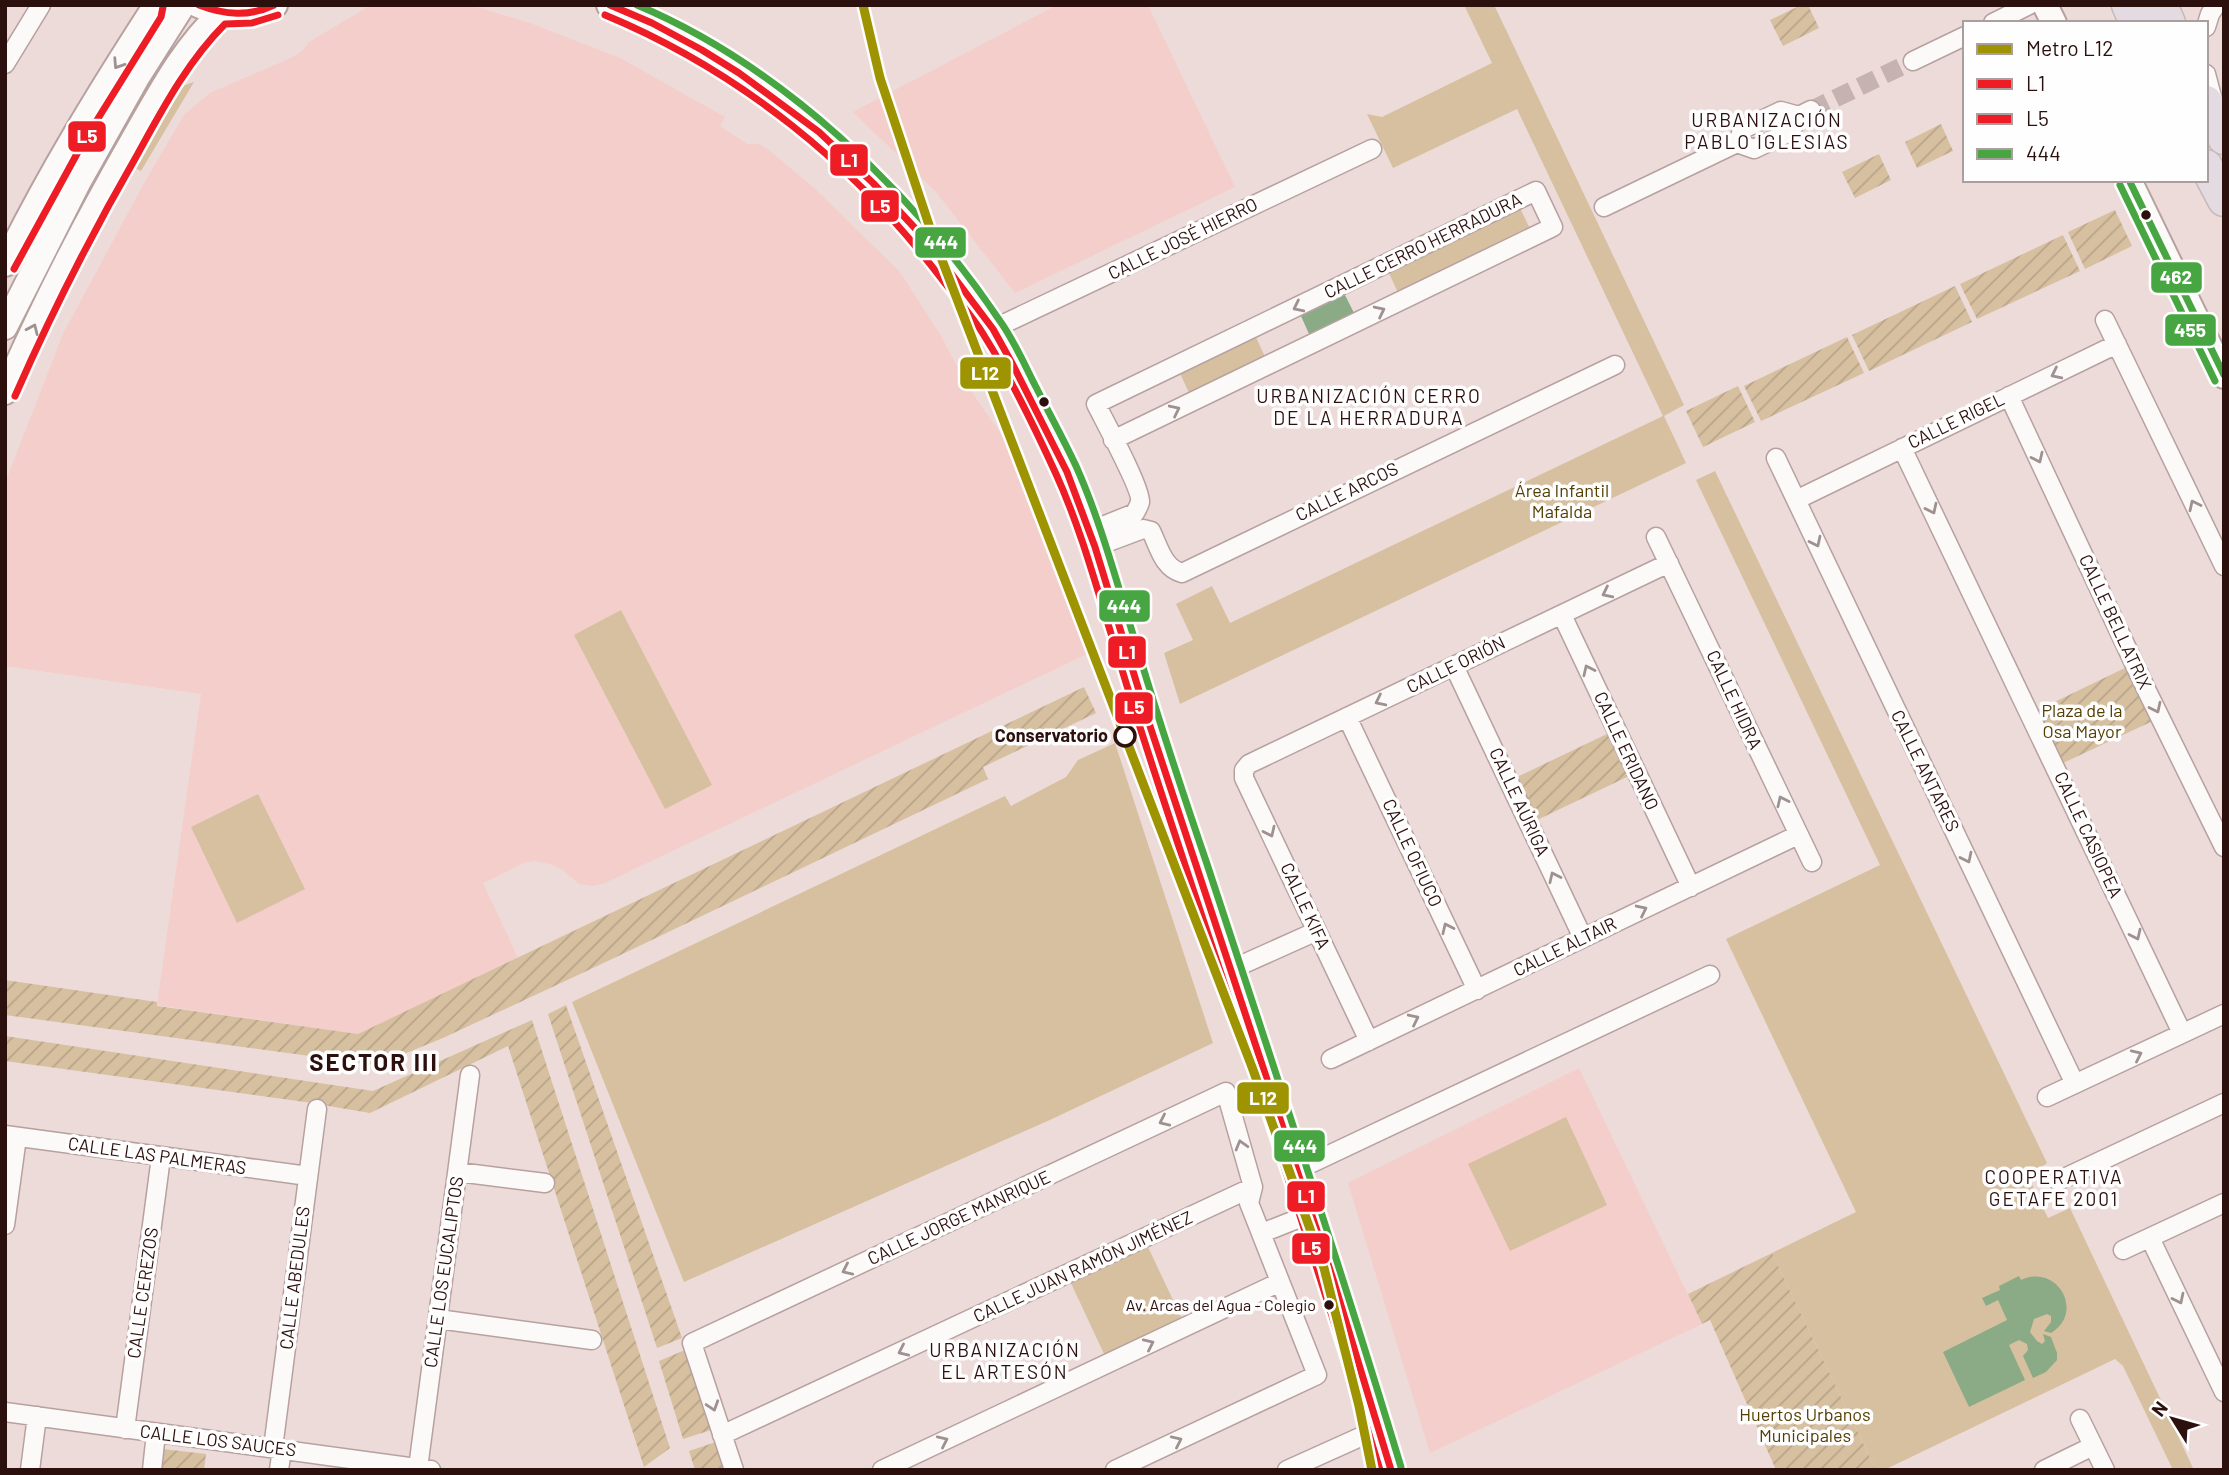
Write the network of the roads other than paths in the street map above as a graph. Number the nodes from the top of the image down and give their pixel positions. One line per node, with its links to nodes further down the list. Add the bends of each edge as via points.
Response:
1 (40, 5): 18 (street)
2 (153, 5): 28 (street, one-way to 28, via 71,141)
3 (183, 5): 30 (street, via 78,183)
4 (198, 5): 11 (street)
5 (275, 5): 11 (street, via 251,13)
6 (609, 5): 31 (street, via 722,62 819,132 926,240)
7 (2029, 5): 12 (street)
8 (2045, 5): 13 (street)
9 (2128, 5): 14 (highway)
10 (2161, 5): 15 (highway)
11 (221, 13): 35 (street, one-way to 11, via 35,323 111,178 185,53)
12 (1997, 21)
13 (2053, 21)
14 (2135, 21)
15 (2168, 21)
16 (1963, 37): 17 (street)
17 (1913, 61)
18 (5, 64)
19 (2208, 81): 22 (street)
20 (2208, 106): 22 (highway)
21 (1805, 113): 27 (street, via 1790,132 1754,149 1737,143)
22 (2224, 138)
23 (1372, 149): 31 (street, CALLE JOSÉ HIERRO)
24 (2208, 170): 26 (highway)
25 (2130, 182): 34 (street)
26 (2224, 200)
27 (1604, 207)
28 (5, 264)
29 (2105, 320): 32 (street)
30 (5, 327)
31 (993, 329): 42 (street, via 1052,440)
32 (2117, 344): 36 (street, CALLE RIGEL, one-way to 36); 44 (street, one-way to 32)
33 (1615, 365): 42 (street, CALLE ARCOS, via 1182,573 1166,563 1151,531)
34 (2224, 376)
35 (5, 392)
36 (2009, 396): 38 (street, CALLE RIGEL); 50 (street, CALLE BELLATRIX, one-way to 50)
37 (1113, 440): 37 (street, CALLE CERRO HERRADURA, one-way to 37, via 1553,227 1536,191 1097,404); 42 (street, CALLE CERRO HERRADURA, via 1140,501 1135,513)
38 (1902, 447): 40 (street, CALLE RIGEL); 59 (street, CALLE CASIOPEA, one-way to 59)
39 (1776, 458): 40 (street, CALLE ANTARES)
40 (1796, 500): 63 (street, CALLE ANTARES, one-way to 63)
41 (1656, 537): 43 (street, CALLE HIDRA)
42 (1092, 539): 55 (street)
43 (1669, 564): 45 (street, CALLE ORIÓN, one-way to 45); 49 (street, CALLE HIDRA, one-way to 43)
44 (2224, 566)
45 (1562, 615): 46 (street, CALLE ORIÓN); 52 (street, CALLE ERIDANO, one-way to 45)
46 (1454, 666): 47 (street, CALLE ORIÓN, one-way to 47); 54 (street, CALLE AÚRIGA, one-way to 46)
47 (1347, 717): 48 (street, CALLE ORIÓN); 57 (street, CALLE OFIUCO, one-way to 47)
48 (1244, 770): 53 (street, CALLE KIFA, one-way to 53)
49 (1798, 835): 51 (street, CALLE HIDRA); 52 (street, CALLE ALTAIR)
50 (2224, 847)
51 (1812, 862)
52 (1691, 887): 54 (street, CALLE ALTAIR, one-way to 52)
53 (1317, 931): 55 (street); 60 (street, CALLE KIFA)
54 (1583, 938): 57 (street, CALLE ALTAIR)
55 (1230, 970): 69 (street)
56 (1710, 975): 69 (street)
57 (1477, 989): 60 (street, CALLE ALTAIR, one-way to 57)
58 (2224, 1014): 59 (street)
59 (2182, 1033): 63 (street, one-way to 59)
60 (1369, 1041): 61 (street, CALLE ALTAIR)
61 (1331, 1059)
62 (470, 1075): 70 (street, CALLE LOS EUCALIPTOS)
63 (2075, 1084): 64 (street)
64 (2047, 1097)
65 (2224, 1103): 72 (street)
66 (317, 1109): 71 (street, CALLE ABEDULES)
67 (11, 1136): 68 (street, CALLE LAS PALMERAS); 77 (street)
68 (161, 1157): 71 (street, CALLE LAS PALMERAS); 88 (street, CALLE CEREZOS)
69 (1297, 1170): 76 (street)
70 (458, 1172): 73 (street); 82 (street, CALLE LOS EUCALIPTOS)
71 (308, 1176): 93 (street, CALLE ABEDULES)
72 (2057, 1181)
73 (545, 1183)
74 (1253, 1187): 78 (street, via 1249,1203); 91 (street, CALLE JUAN RAMÓN JIMÉNEZ, one-way to 91); 91 (street, CALLE JORGE MANRIQUE, one-way to 91, via 1226,1092 692,1343)
75 (2224, 1203): 79 (street)
76 (1310, 1214): 78 (street); 89 (street)
77 (5, 1225)
78 (1262, 1233): 81 (street)
79 (2150, 1238): 80 (street); 84 (street, one-way to 84)
80 (2123, 1250)
81 (1280, 1282): 99 (street, one-way to 81); 100 (street, one-way to 81, via 1317,1375)
82 (438, 1319): 83 (street); 94 (street, CALLE LOS EUCALIPTOS)
83 (592, 1340)
84 (2224, 1392)
85 (5, 1412): 86 (street, CALLE LOS SAUCES)
86 (37, 1416): 88 (street, CALLE LOS SAUCES); 95 (street)
87 (2080, 1419): 92 (street)
88 (125, 1429): 90 (street, CALLE LOS SAUCES)
89 (1378, 1429): 101 (street); 102 (street)
90 (156, 1433): 93 (street, CALLE LOS SAUCES); 96 (street)
91 (722, 1435): 98 (street)
92 (2094, 1446): 103 (street); 104 (street)
93 (277, 1449): 94 (street, CALLE LOS SAUCES); 97 (street, CALLE ABEDULES)
94 (417, 1469)
95 (30, 1470)
96 (152, 1470)
97 (279, 1470)
98 (734, 1470)
99 (881, 1470)
100 (1115, 1470)
101 (1287, 1470)
102 (1391, 1470)
103 (2044, 1470)
104 (2105, 1470)

